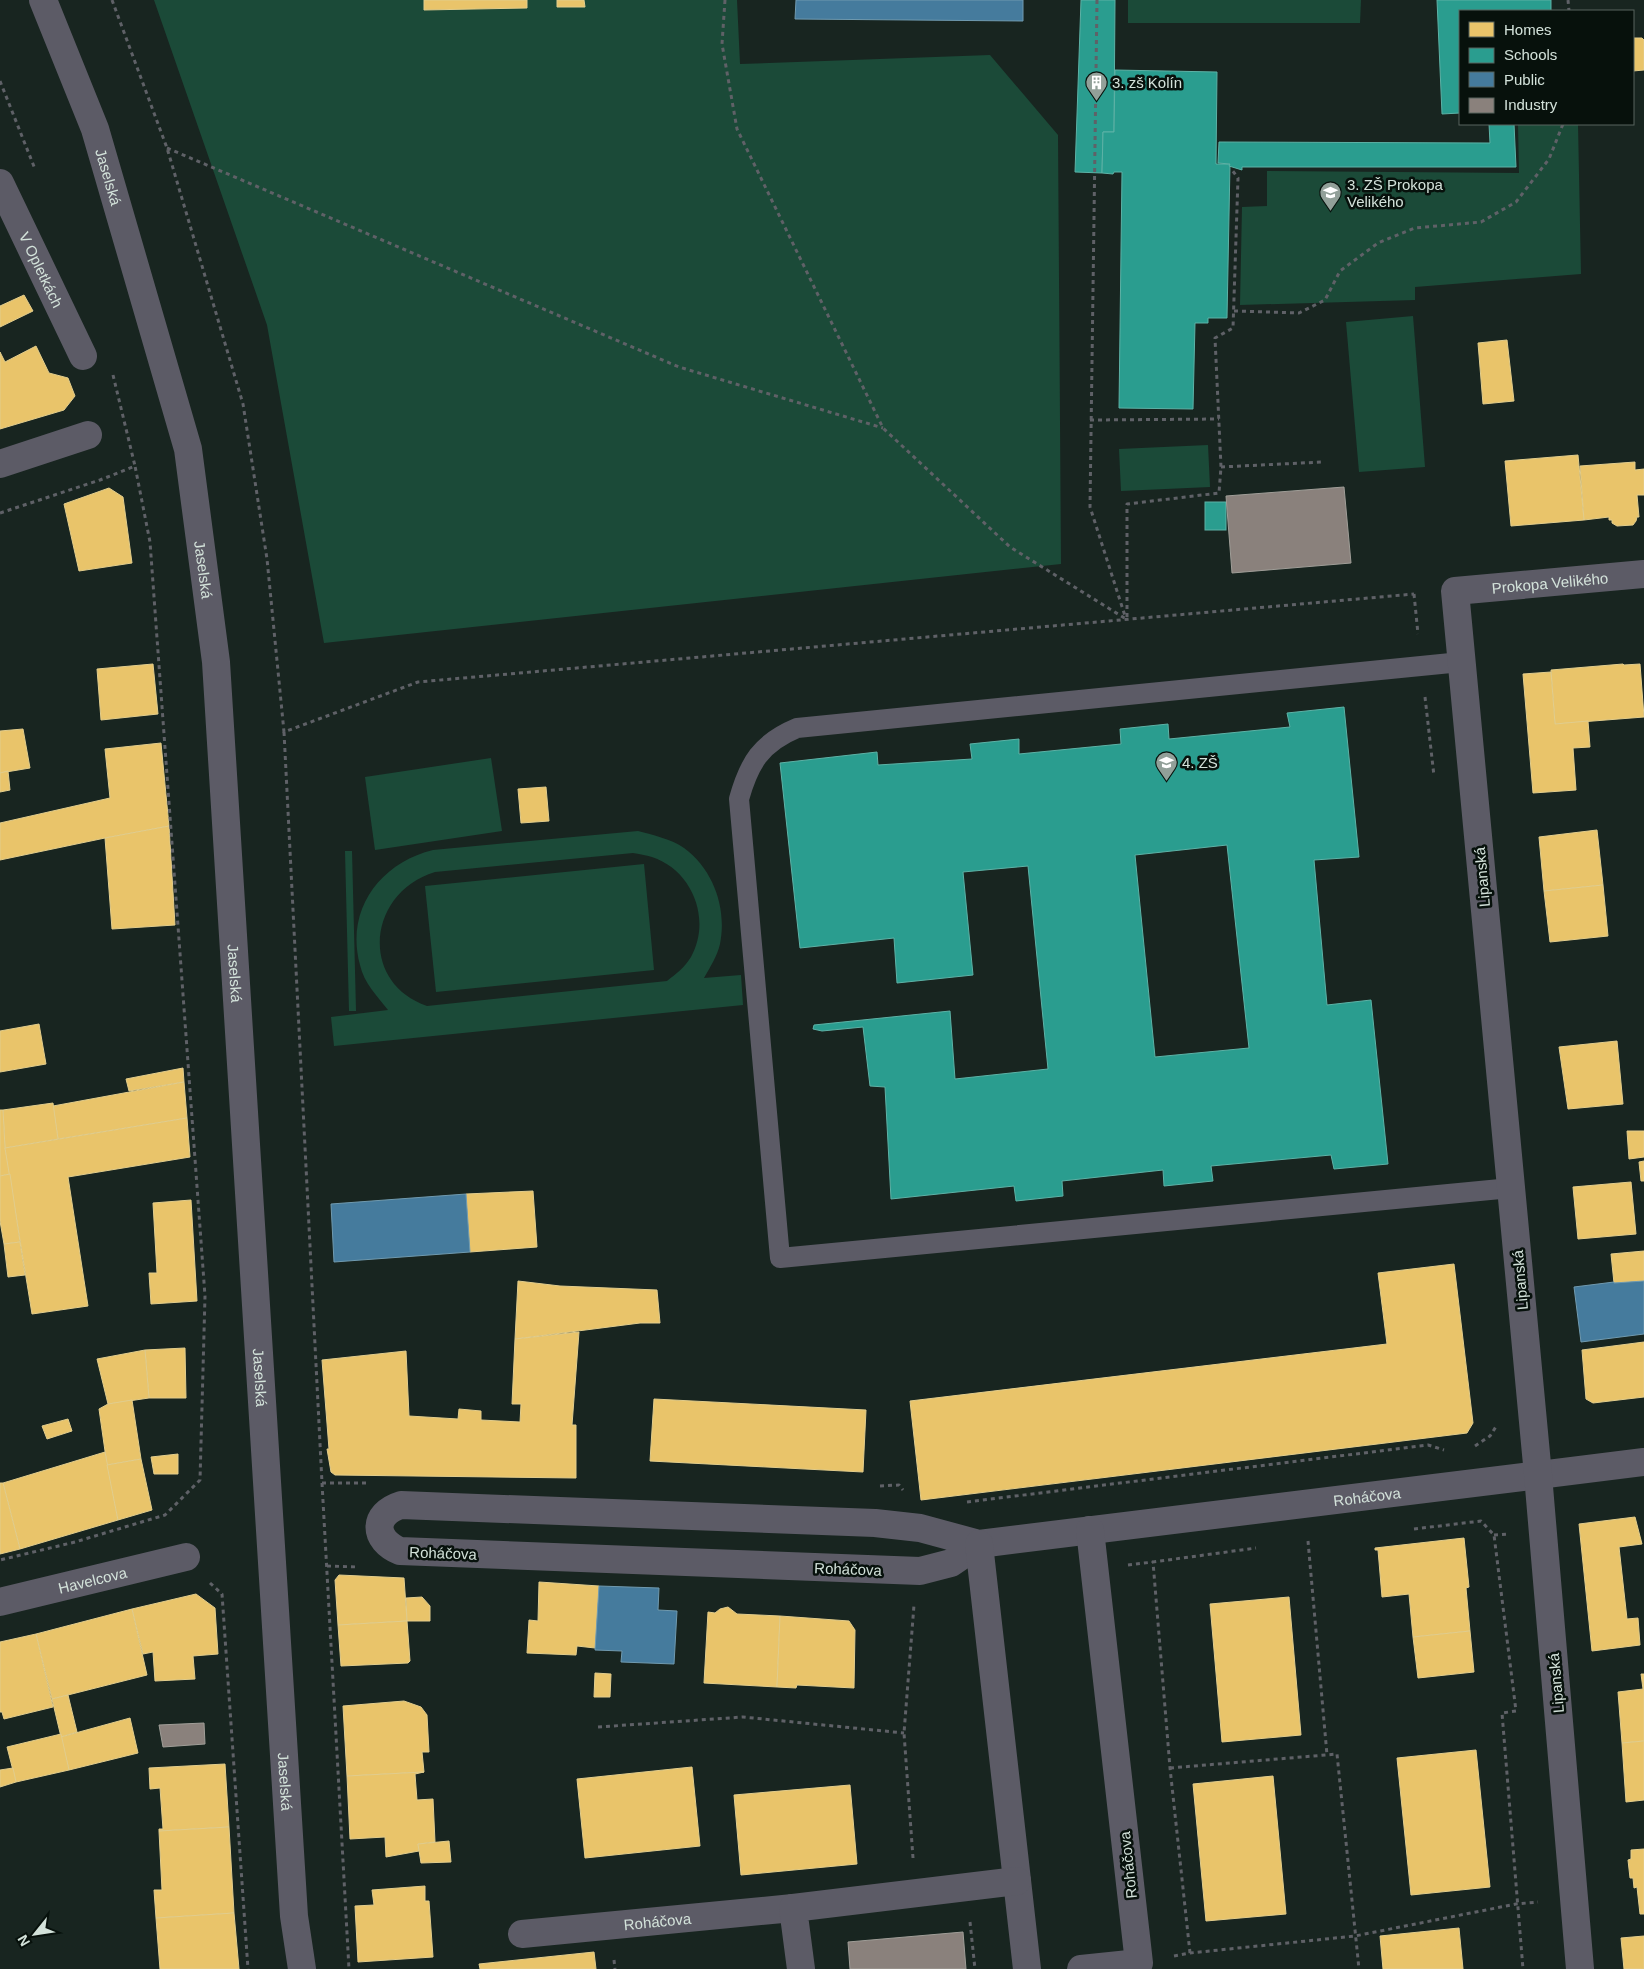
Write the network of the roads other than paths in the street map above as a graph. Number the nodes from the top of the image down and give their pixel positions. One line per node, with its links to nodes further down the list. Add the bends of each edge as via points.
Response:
1 (43, 0): 19 (street, Jaselská, via 95,129 188,448 216,662 294,1916)
2 (0, 183): 3 (street, V Opletkách)
3 (83, 356)
4 (88, 435): 5 (street)
5 (0, 464)
6 (1644, 574): 7 (street, Prokopa Velikého)
7 (1455, 591): 8 (street, Lipanská)
8 (1461, 662): 9 (street, Lipanská); 9 (lane, via 797,728 768,744 755,758 739,799 780,1258)
9 (1512, 1188): 11 (street, Lipanská)
10 (1644, 1462): 11 (street, Roháčova)
11 (1538, 1475): 12 (street, Roháčova); 23 (street, Lipanská)
12 (1090, 1530): 13 (street, Roháčova); 22 (street, Roháčova, via 1139,1963)
13 (979, 1544): 13 (street, Roháčova, via 920,1528 875,1523 401,1505 390,1508 382,1516 379,1527 381,1538 400,1551 920,1571 951,1563); 16 (street)
14 (186, 1557): 15 (street, Havelcova)
15 (0, 1602)
16 (1017, 1881): 17 (street, Roháčova); 21 (street)
17 (793, 1908): 18 (street, Roháčova); 20 (street)
18 (522, 1934)
19 (302, 1969)
20 (800, 1969)
21 (1027, 1969)
22 (1081, 1969)
23 (1580, 1969)

